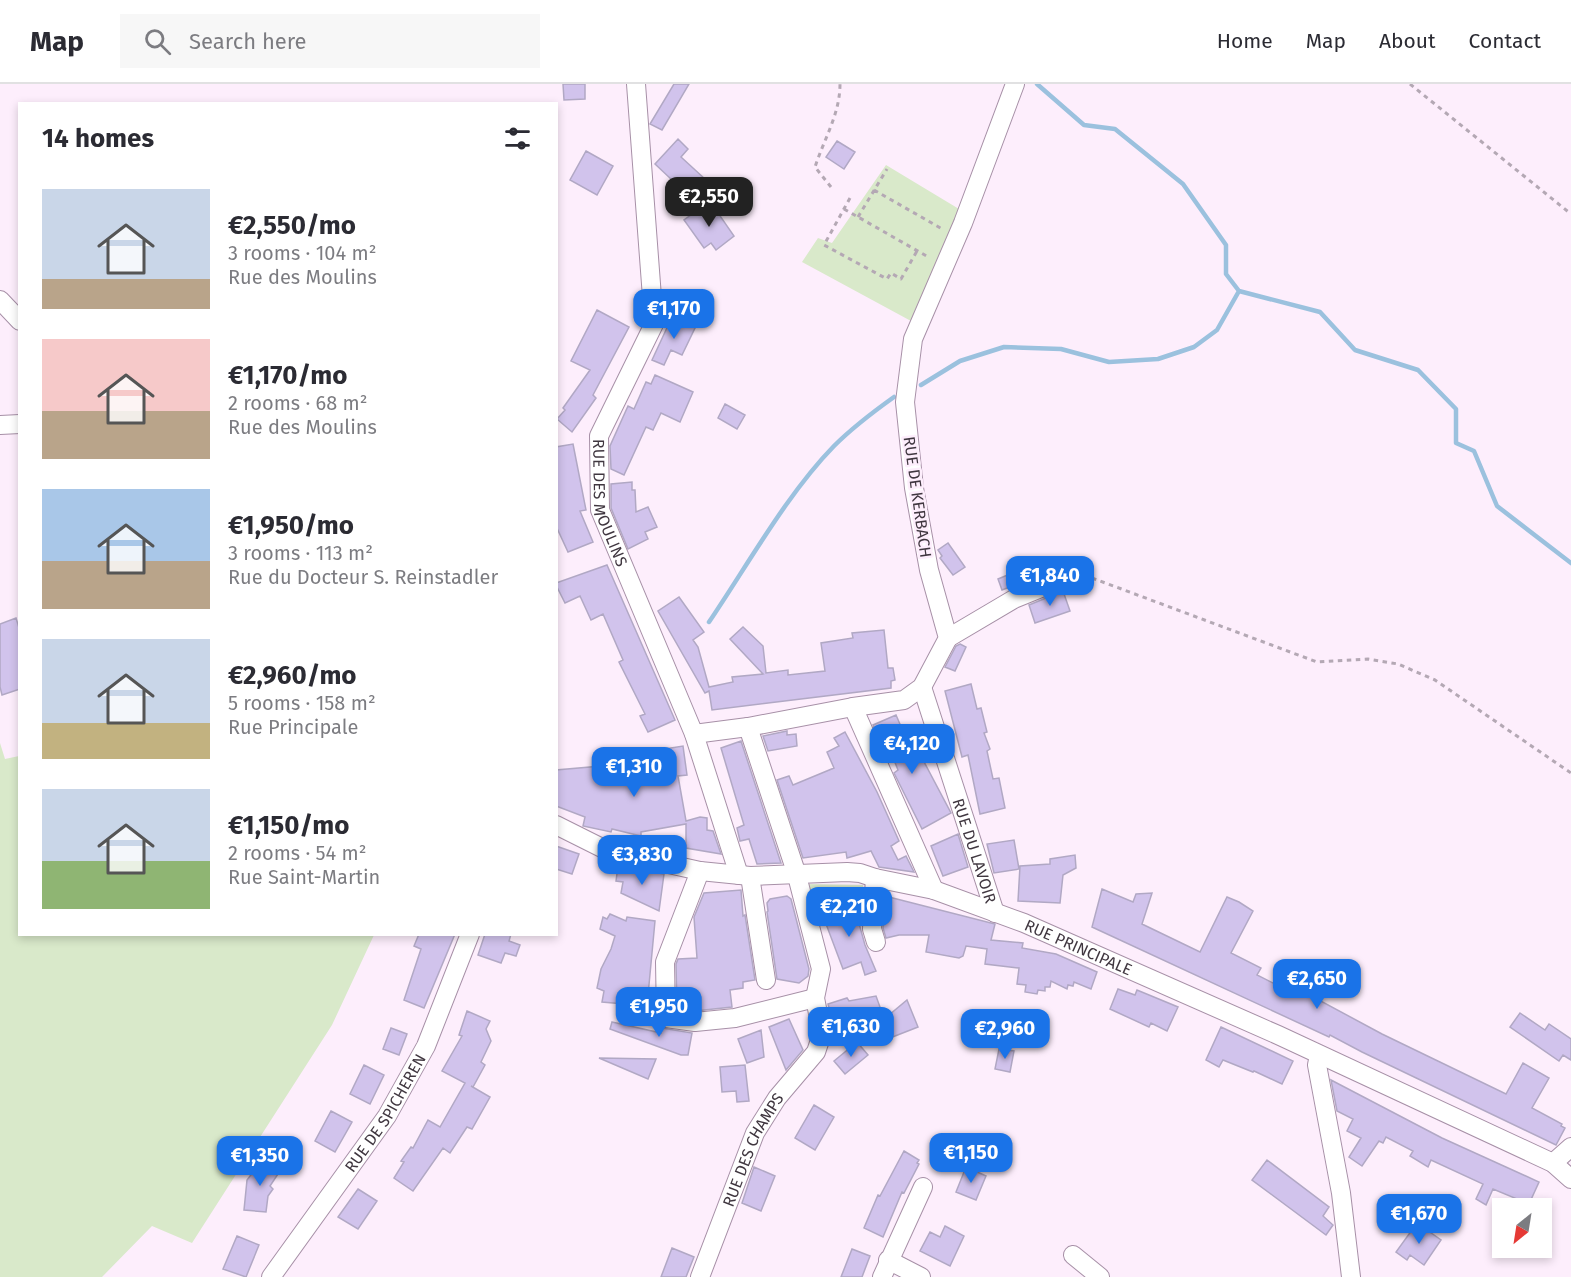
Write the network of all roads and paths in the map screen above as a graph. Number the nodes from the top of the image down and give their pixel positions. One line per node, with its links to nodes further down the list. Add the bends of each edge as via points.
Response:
1 (636, 84): 24 (street, RUE DES MOULINS, via 654,324 599,436 600,510)
2 (840, 84): 6 (path, via 832,127 822,142 815,166)
3 (1016, 84): 12 (street, RUE DE KERBACH)
4 (1410, 84): 10 (path)
5 (887, 169): 7 (path)
6 (831, 187)
7 (874, 190): 11 (path); 12 (path)
8 (850, 198): 9 (path)
9 (844, 209): 11 (path); 13 (path, via 824,245 887,279 891,273 901,279)
10 (1571, 214)
11 (858, 217): 13 (path)
12 (956, 237): 14 (street, RUE DE KERBACH)
13 (917, 251): 14 (path)
14 (944, 266): 20 (street, RUE DE KERBACH, via 913,339 905,402 914,488 929,570)
15 (0, 300): 16 (street)
16 (18, 319)
17 (18, 424): 18 (street)
18 (0, 425)
19 (1078, 573): 20 (street, via 1014,598); 25 (path, via 1317,662 1368,659 1398,664 1435,680)
20 (948, 638): 21 (street)
21 (922, 687): 22 (street, via 904,700); 32 (street, RUE DU LAVOIR)
22 (853, 707): 23 (street); 31 (street)
23 (748, 727): 24 (street); 28 (street)
24 (694, 734): 29 (street, RUE DES MOULINS)
25 (1571, 773)
26 (558, 826): 27 (street, RUE PRINCIPALE, via 606,850)
27 (700, 871): 29 (street, RUE PRINCIPALE); 36 (street, via 664,962 666,1018 695,1022 735,1018)
28 (796, 872): 29 (street, RUE PRINCIPALE); 30 (street, RUE PRINCIPALE, via 847,872); 36 (street, via 821,969)
29 (745, 875): 35 (street, RUE DES MOULINS)
30 (875, 878): 31 (street, RUE PRINCIPALE); 34 (street, via 872,929)
31 (934, 890): 32 (street, RUE PRINCIPALE)
32 (994, 913): 37 (street, RUE PRINCIPALE, via 1035,927)
33 (469, 936): 45 (street, RUE DE SPICHEREN, via 426,1046 387,1116)
34 (876, 942)
35 (766, 980)
36 (815, 998): 46 (street, RUE DES CHAMPS, via 822,1034 816,1052 777,1098 755,1134)
37 (1319, 1055): 39 (street, RUE PRINCIPALE); 44 (street, via 1317,1065)
38 (1571, 1147): 39 (street)
39 (1553, 1163): 40 (street, RUE PRINCIPALE)
40 (1571, 1179)
41 (922, 1187): 43 (street)
42 (1073, 1255): 48 (street)
43 (885, 1268): 47 (street)
44 (1356, 1275)
45 (271, 1277)
46 (700, 1277)
47 (921, 1277)
48 (1100, 1277)

